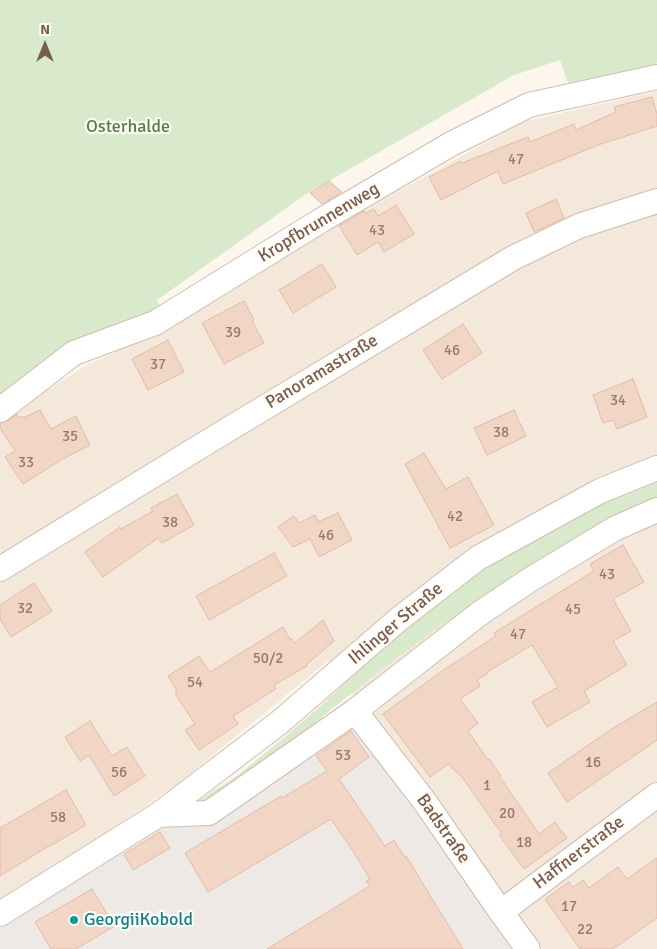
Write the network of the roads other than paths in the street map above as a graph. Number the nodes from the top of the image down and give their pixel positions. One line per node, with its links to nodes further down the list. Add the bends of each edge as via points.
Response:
1 (657, 77): 3 (street, Kropfbrunnenweg, via 529,105 451,144 320,220 155,324 74,353)
2 (657, 201): 6 (street, Panoramastraße, via 579,226 513,258)
3 (0, 410)
4 (657, 468): 9 (street, Ihlinger Straße, via 600,491 478,558 399,619 280,722)
5 (657, 510): 7 (street, Ihlinger Straße, via 614,529 528,581 479,614)
6 (0, 569)
7 (355, 710): 9 (street, Ihlinger Straße, via 209,813); 10 (street, Badstraße, via 425,802)
8 (657, 795): 10 (street, Haffnerstraße)
9 (158, 815): 11 (street, Ihlinger Straße)
10 (500, 912): 12 (street, Badstraße)
11 (0, 914)
12 (528, 949)

